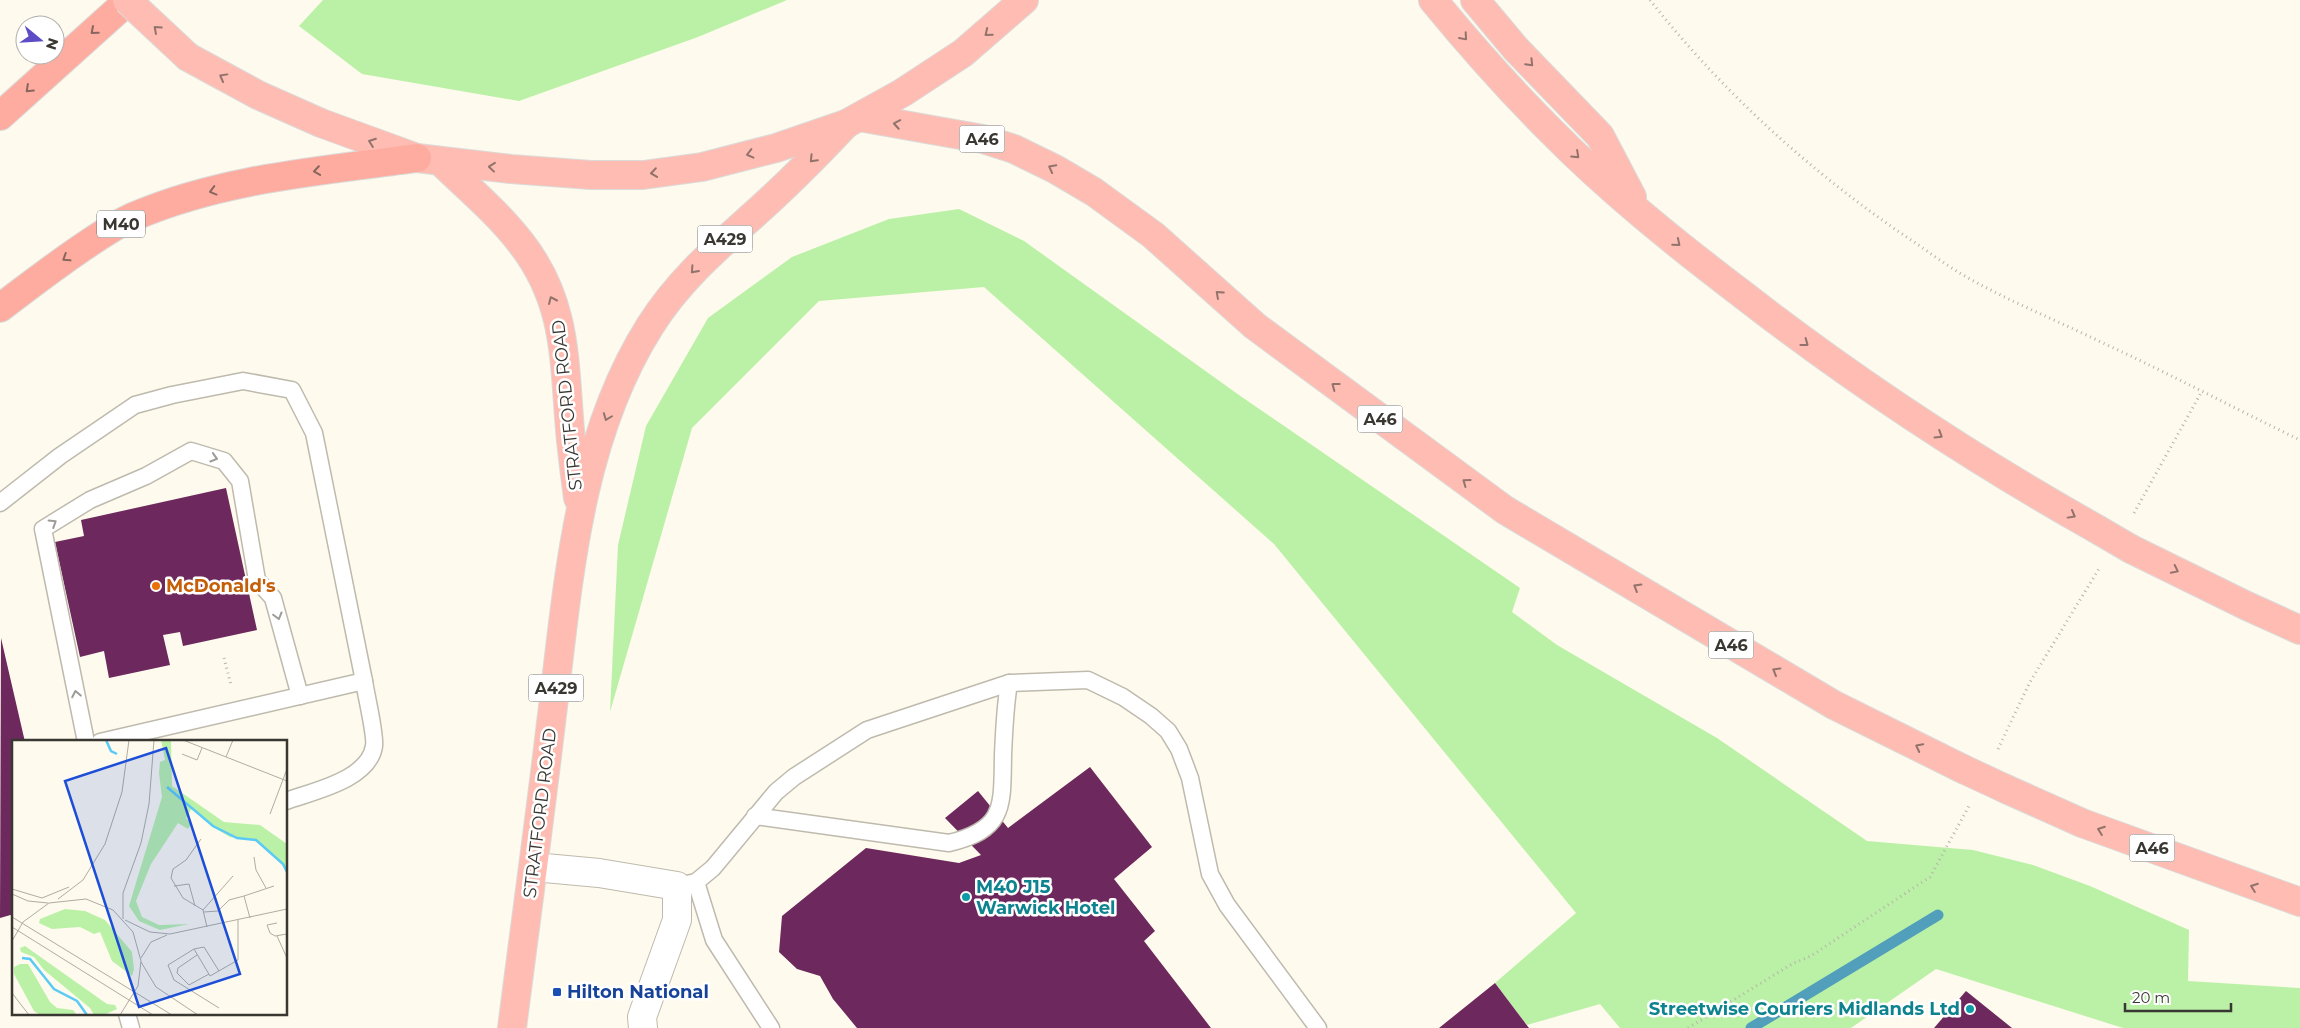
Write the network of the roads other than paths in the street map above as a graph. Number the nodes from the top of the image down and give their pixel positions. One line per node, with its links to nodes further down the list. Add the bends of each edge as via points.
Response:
1 (128, 0): 5 (highway, one-way to 5); 7 (highway, one-way to 1, bridge, via 321,124 258,95 188,56)
2 (1024, 0): 6 (highway, one-way to 6, via 963,53 902,93)
3 (1432, 0): 8 (highway, one-way to 8, via 1551,131)
4 (1475, 0): 8 (highway, one-way to 8, via 1516,49 1600,136)
5 (0, 116)
6 (852, 120): 7 (highway, one-way to 7, via 776,148 702,167 643,175 573,174); 11 (highway, STRATFORD ROAD / A429, one-way to 11, via 711,251 650,324 624,371 604,423); 22 (highway, A46, one-way to 6, bridge, via 2082,823 1834,705 1505,510 1255,326 1153,235 1094,192 1055,169 1014,149 983,140)
7 (429, 160): 9 (highway, M40, one-way to 9, via 260,179 133,216 59,262); 11 (highway, STRATFORD ROAD / A429, one-way to 7, via 566,364 556,309 539,270 521,243)
8 (1639, 212): 12 (highway, one-way to 12, bridge, via 1812,349 1932,431 2131,549)
9 (0, 308)
10 (0, 503): 13 (lane, via 60,456 135,405 243,381 292,390 314,433)
11 (579, 510): 20 (highway, STRATFORD ROAD / A429)
12 (2300, 630)
13 (364, 681): 15 (lane); 18 (lane, via 374,746 366,765 351,777)
14 (1009, 683): 19 (lane, via 867,730 794,777); 19 (lane, via 1004,712 1002,802 993,820 968,839 949,843); 26 (lane, via 1088,680 1123,697 1168,731 1190,778 1210,874 1227,905)
15 (300, 696): 16 (lane, one-way to 15, via 43,529 90,500 146,476 191,451 224,461 240,481 257,580 273,598); 17 (lane)
16 (86, 740)
17 (109, 740)
18 (288, 799)
19 (755, 816): 21 (lane, via 713,868)
20 (534, 867): 21 (street); 23 (highway, STRATFORD ROAD / A429)
21 (686, 884): 24 (street, via 677,920 642,1017); 25 (lane, via 714,940)
22 (2300, 902)
23 (512, 1028)
24 (643, 1028)
25 (771, 1028)
26 (1318, 1028)

